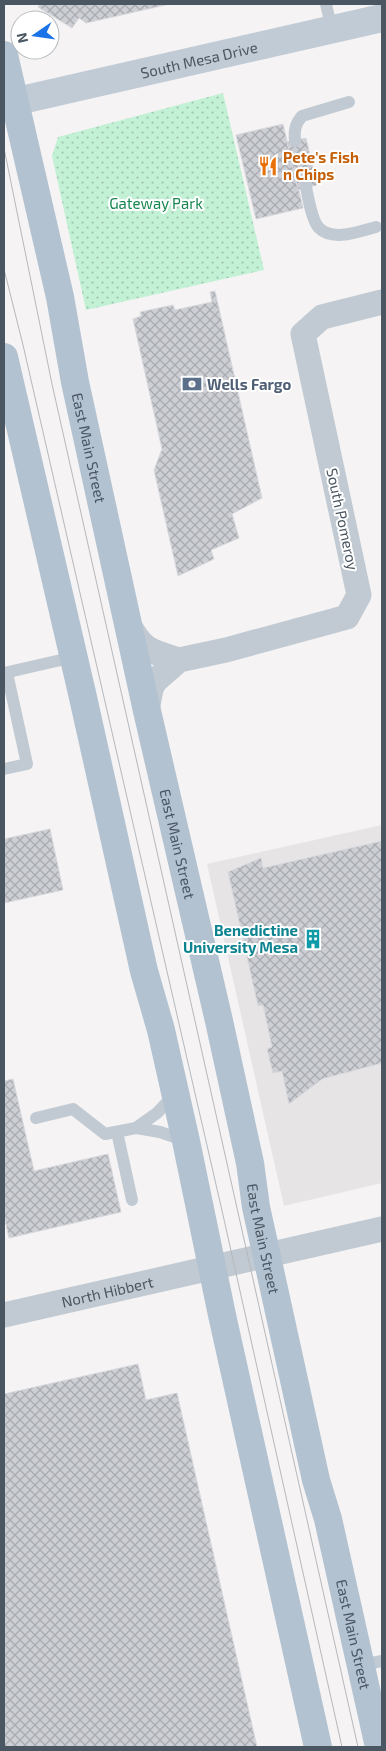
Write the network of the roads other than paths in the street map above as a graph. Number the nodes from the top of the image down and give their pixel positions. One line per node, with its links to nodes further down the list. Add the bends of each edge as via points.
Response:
1 (329, 17): 2 (main road, South Mesa Drive); 5 (main road, South Mesa Drive)
2 (382, 18)
3 (4, 56): 5 (main road, East Main Street)
4 (349, 102): 6 (lane, via 302,116 294,131)
5 (9, 103): 13 (main road, East Main Street, via 60,297)
6 (295, 141)
7 (306, 187): 8 (lane, via 318,228 330,234 348,234)
8 (376, 227)
9 (382, 302): 15 (street, South Pomeroy, via 322,317 303,334 359,595 347,617)
10 (4, 357): 12 (main road)
11 (4, 401): 12 (street)
12 (21, 425): 14 (main road)
13 (127, 622): 15 (street, via 147,649); 17 (main road, East Main Street)
14 (74, 657): 16 (lane); 19 (main road, via 144,971)
15 (178, 660): 17 (street, via 155,681)
16 (5, 673): 18 (lane, via 27,764)
17 (146, 711): 26 (main road, East Main Street, via 221,1030)
18 (4, 769)
19 (175, 1094): 21 (lane); 23 (main road)
20 (36, 1118): 22 (lane, via 73,1109 105,1134)
21 (136, 1128): 22 (lane); 23 (lane)
22 (117, 1132): 24 (lane)
23 (186, 1141): 27 (main road)
24 (132, 1200)
25 (382, 1230): 26 (street, North Hibbert)
26 (266, 1256): 27 (street, North Hibbert); 29 (main road, East Main Street, via 316,1480)
27 (212, 1268): 28 (street, North Hibbert); 30 (main road)
28 (4, 1315)
29 (372, 1663): 31 (main road, East Main Street)
30 (318, 1747)
31 (379, 1747)

